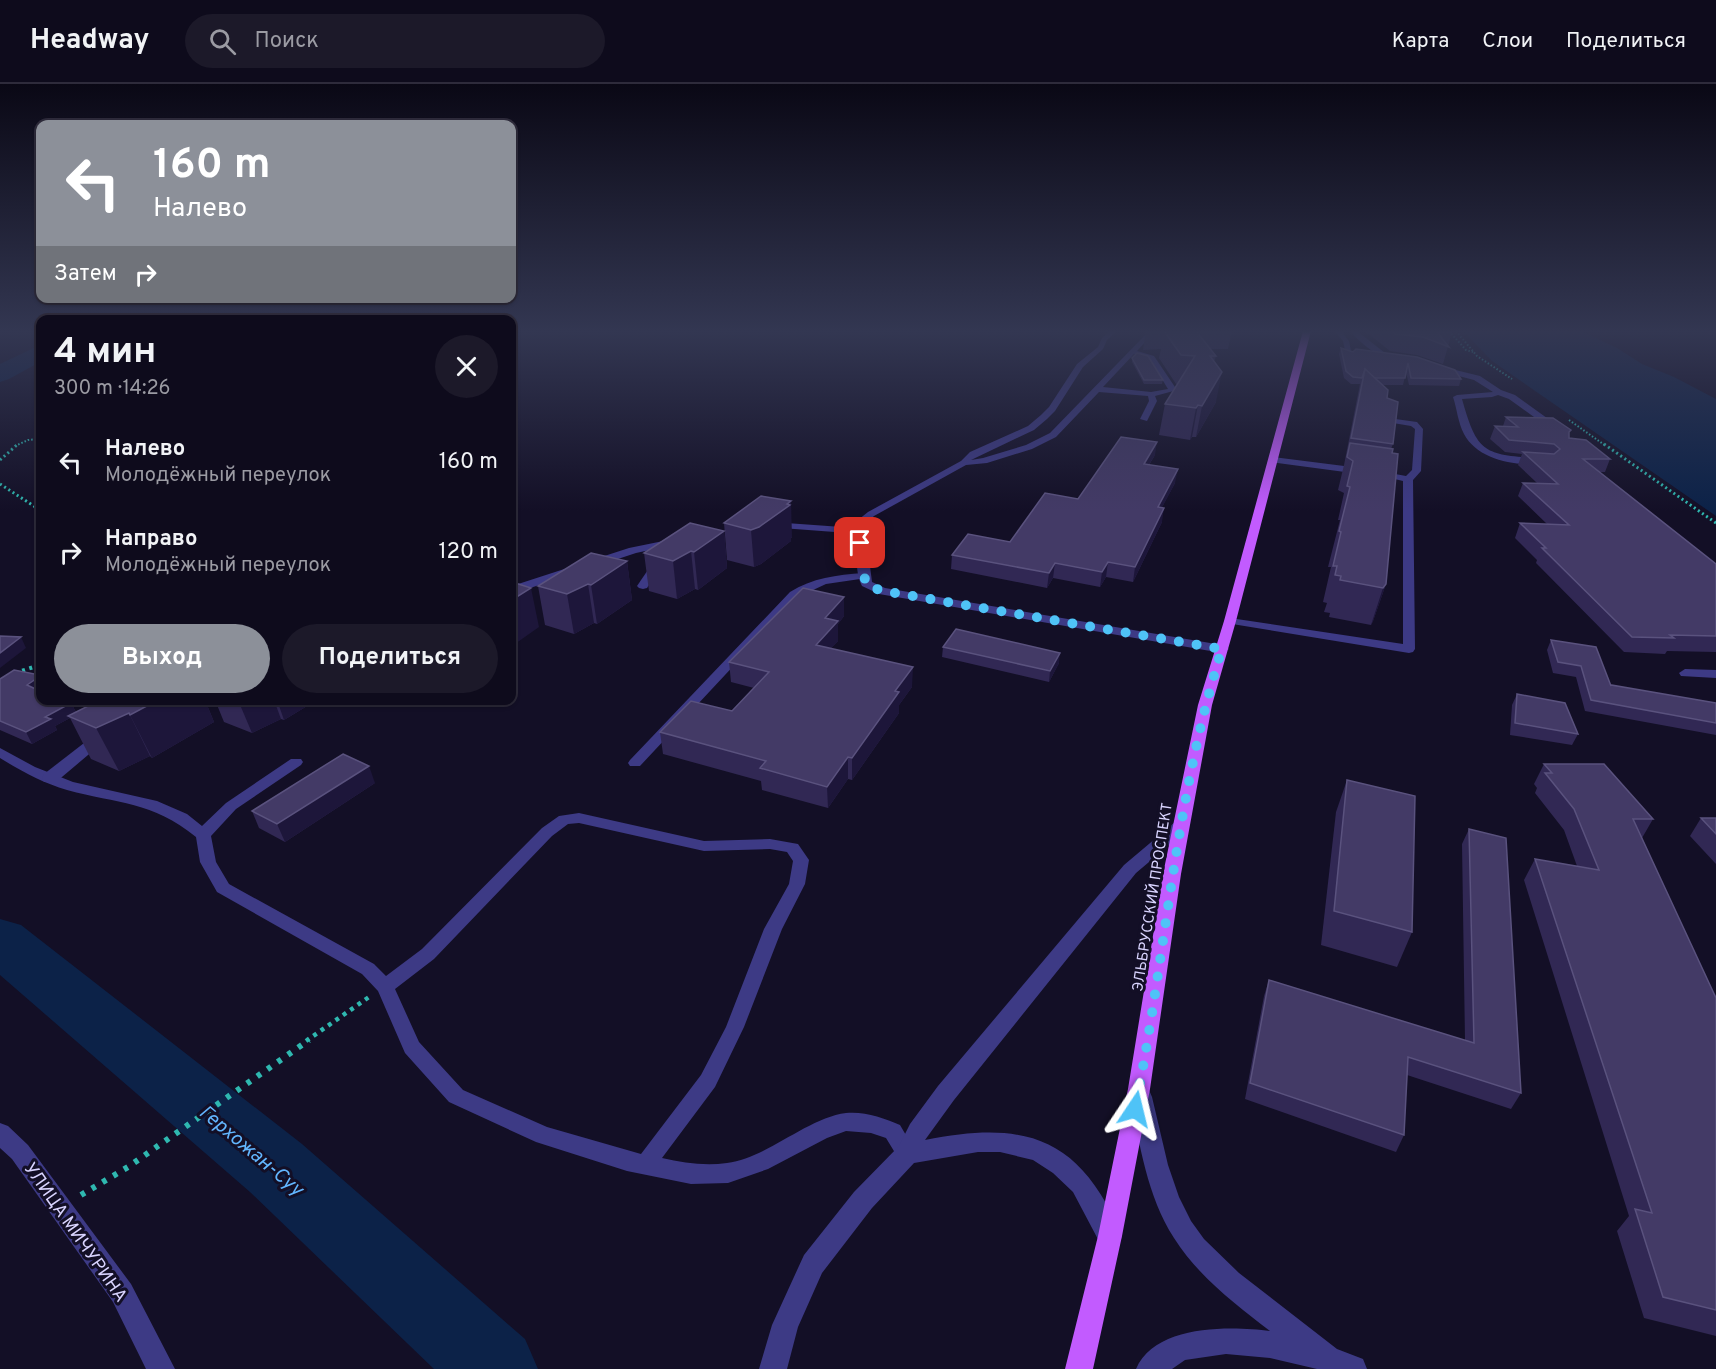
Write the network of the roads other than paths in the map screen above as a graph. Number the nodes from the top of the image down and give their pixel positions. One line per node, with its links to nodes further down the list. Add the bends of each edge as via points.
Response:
1 (1064, 391): 13 (lane, via 1052,410 1031,428 973,454)
2 (1093, 391): 13 (lane, via 1053,435 1029,447)
3 (1117, 391): 7 (lane)
4 (1168, 391): 7 (lane)
5 (1291, 391): 11 (main road, ЭЛЬБРУССКИЙ ПРОСПЕКТ)
6 (1498, 392): 10 (lane, via 1512,397); 12 (lane, via 1457,397 1470,436 1486,453 1501,458)
7 (1151, 394): 8 (lane, via 1153,401)
8 (1144, 419)
9 (1384, 419): 14 (lane, via 1414,424 1419,429 1416,471)
10 (1562, 433)
11 (1273, 460): 14 (lane); 23 (main road, ЭЛЬБРУССКИЙ ПРОСПЕКТ)
12 (1550, 462)
13 (964, 463): 16 (lane, via 871,514)
14 (1408, 479): 23 (lane, via 1409,649)
15 (762, 525): 16 (street)
16 (852, 530): 19 (street, via 864,556)
17 (690, 539): 18 (street); 21 (lane, via 656,566)
18 (603, 559): 20 (lane); 22 (street)
19 (862, 576): 24 (street, via 868,586 904,596); 30 (lane, via 820,581 787,599)
20 (578, 580)
21 (643, 586)
22 (516, 589)
23 (1230, 621): 24 (main road, ЭЛЬБРУССКИЙ ПРОСПЕКТ)
24 (1222, 649): 32 (main road, ЭЛЬБРУССКИЙ ПРОСПЕКТ, via 1204,705)
25 (1685, 673): 26 (lane)
26 (1716, 674)
27 (114, 727): 31 (street)
28 (0, 752): 31 (lane)
29 (296, 762): 33 (lane, via 231,806)
30 (635, 763)
31 (50, 778): 33 (lane, via 69,786 152,804 182,818)
32 (1181, 826): 35 (main road, ЭЛЬБРУССКИЙ ПРОСПЕКТ); 37 (street, via 1130,870 946,1093 918,1131)
33 (203, 835): 34 (lane, via 208,862 223,888 368,969)
34 (385, 987): 38 (lane, via 412,1047 456,1096 543,1135); 38 (lane, via 428,954 564,819 579,818 704,846 770,844 792,848 801,860 797,884 773,929 735,1027 708,1081)
35 (1139, 1089): 39 (main road, ЭЛЬБРУССКИЙ ПРОСПЕКТ); 40 (street, via 1167,1197 1182,1229 1210,1264)
36 (0, 1133): 41 (street, УЛИЦА МИЧУРИНА, via 20,1152 122,1293)
37 (907, 1154): 38 (lane, via 893,1131 846,1122 728,1173 691,1174); 39 (street, via 988,1140 1011,1141 1038,1150 1083,1185); 42 (street, via 863,1200 813,1264 785,1325)
38 (645, 1165)
39 (1110, 1236): 43 (main road, ЭЛЬБРУССКИЙ ПРОСПЕКТ)
40 (1327, 1357): 44 (street, via 1254,1341 1222,1340 1185,1347); 45 (street)
41 (161, 1369)
42 (773, 1369)
43 (1079, 1369)
44 (1150, 1369)
45 (1353, 1369)

